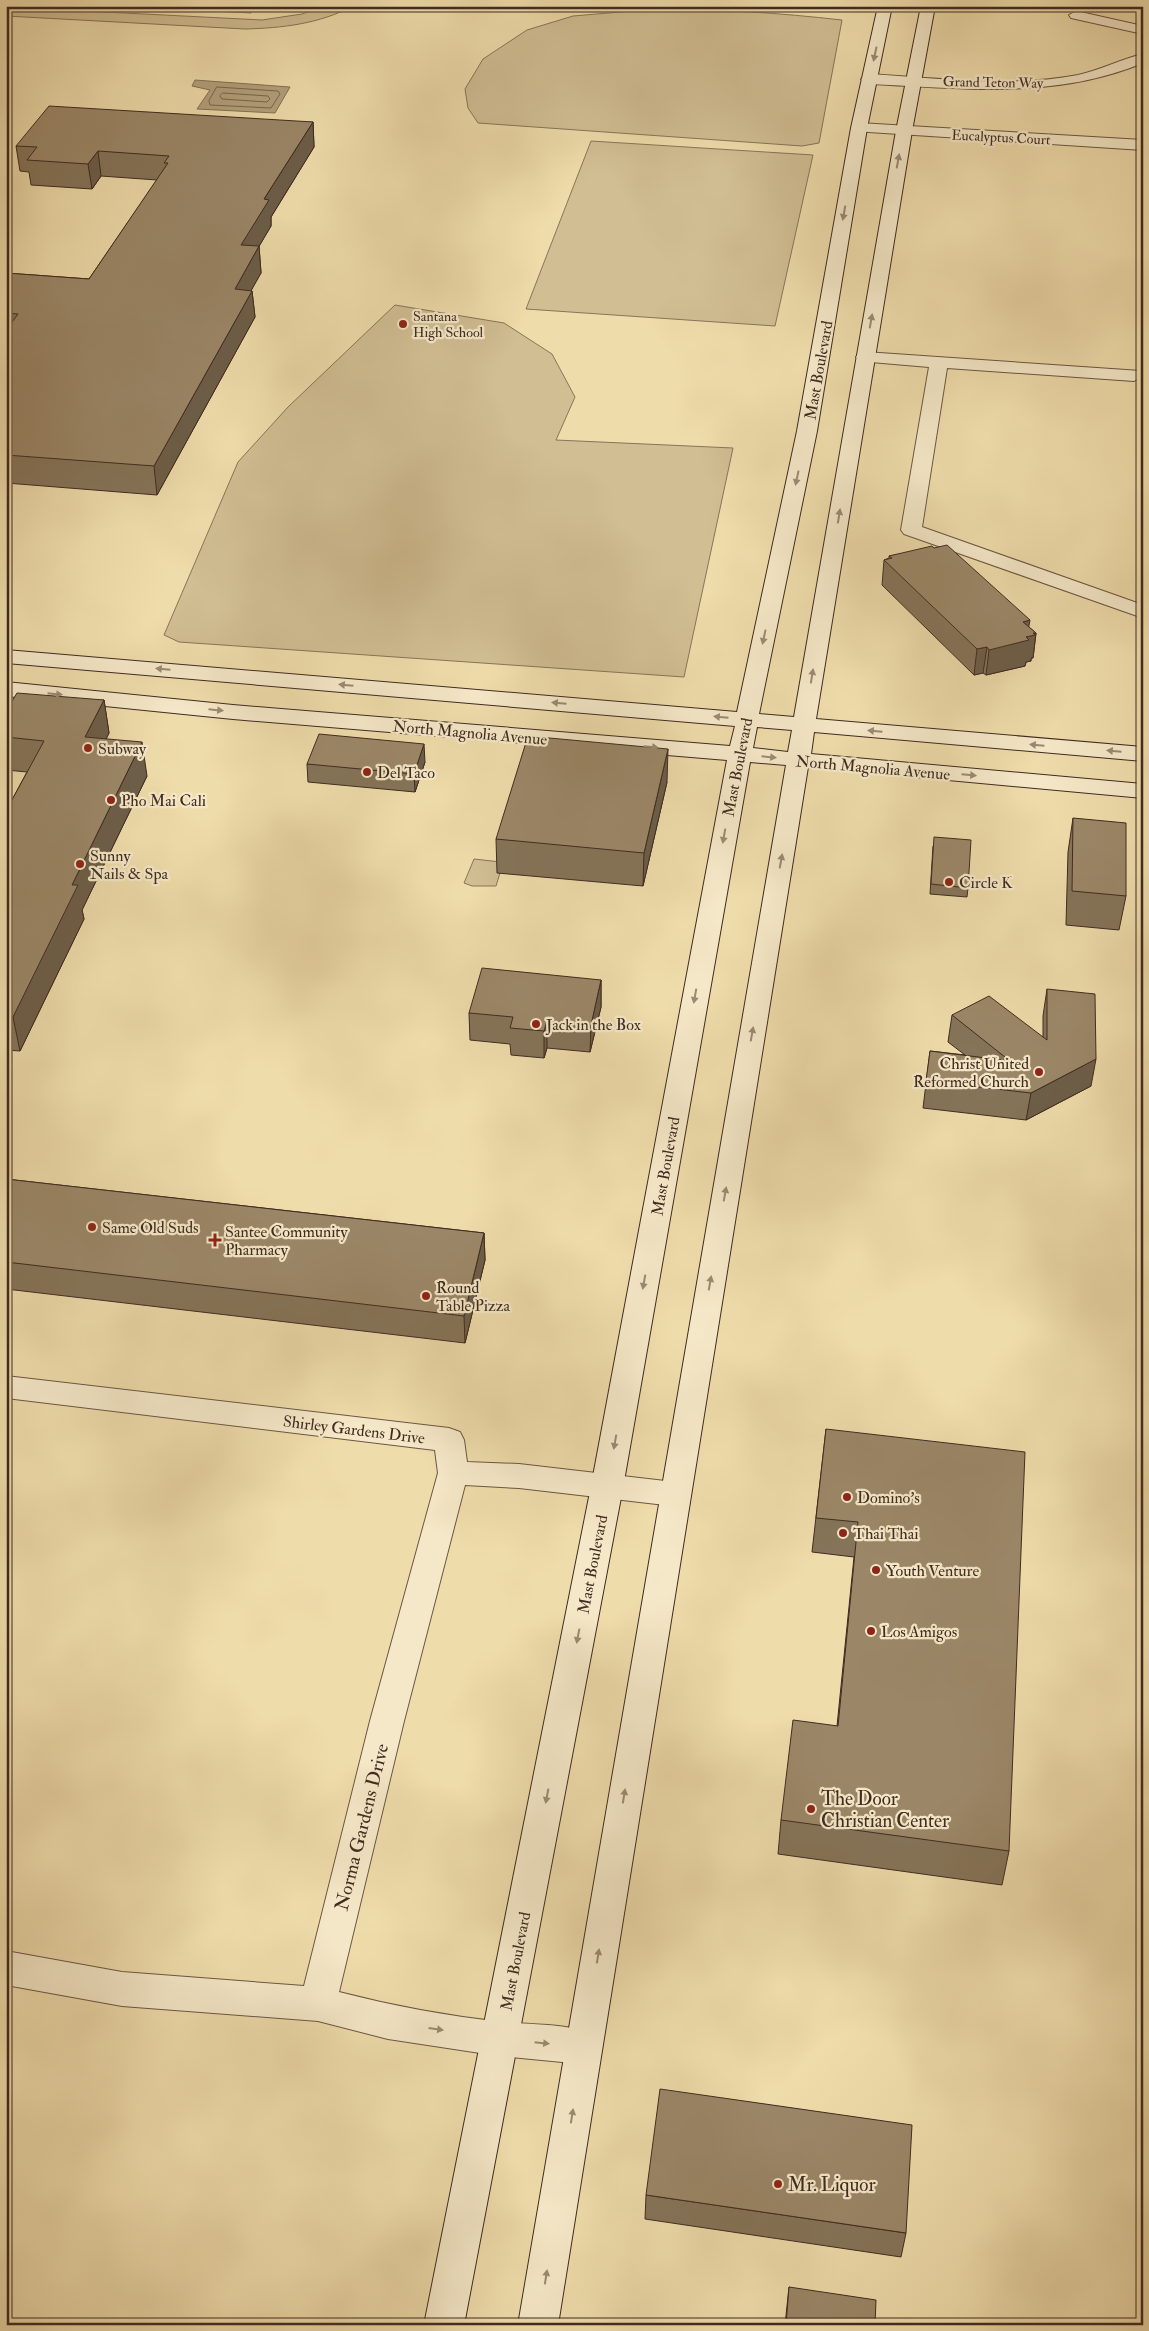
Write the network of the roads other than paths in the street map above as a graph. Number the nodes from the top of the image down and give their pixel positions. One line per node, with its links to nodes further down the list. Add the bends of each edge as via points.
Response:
1 (885, 6): 6 (street, Mast Boulevard, one-way to 6)
2 (928, 6): 7 (street)
3 (1076, 14): 4 (street)
4 (1143, 30)
5 (1143, 58): 7 (street, Grand Teton Way, via 1103,73 1047,83 979,84)
6 (869, 79): 7 (street, Grand Teton Way); 8 (street, Mast Boulevard)
7 (915, 80): 9 (street)
8 (859, 128): 9 (street, Eucalyptus Court); 17 (street, Mast Boulevard, one-way to 17, via 807,433)
9 (904, 131): 10 (street, Eucalyptus Court); 11 (street, one-way to 9)
10 (1143, 145)
11 (865, 357): 12 (street); 18 (street, one-way to 11)
12 (939, 362): 13 (street); 14 (street, via 911,530)
13 (1134, 375)
14 (1143, 612)
15 (6, 656): 17 (street, one-way to 15)
16 (6, 690): 19 (street, North Magnolia Avenue, one-way to 19)
17 (746, 719): 18 (street); 19 (street, Mast Boulevard)
18 (804, 724): 20 (street, one-way to 18); 21 (street)
19 (740, 754): 21 (street, North Magnolia Avenue, one-way to 21); 25 (street, Mast Boulevard, one-way to 25)
20 (1143, 754)
21 (798, 760): 22 (street, North Magnolia Avenue, one-way to 22); 26 (street, one-way to 21)
22 (1143, 791)
23 (6, 1387): 24 (street, Shirley Gardens Drive, via 449,1440)
24 (454, 1473): 25 (street, via 519,1476); 28 (street, Norma Gardens Drive, via 387,1721)
25 (607, 1487): 26 (street); 29 (street, Mast Boulevard, one-way to 29)
26 (674, 1494): 30 (street, one-way to 26)
27 (6, 1968): 28 (street, via 122,1989)
28 (318, 2004): 29 (street, one-way to 29, via 388,2022)
29 (500, 2039): 30 (street, one-way to 30); 31 (street, Mast Boulevard)
30 (583, 2047): 32 (street, one-way to 30)
31 (444, 2325)
32 (538, 2325)

